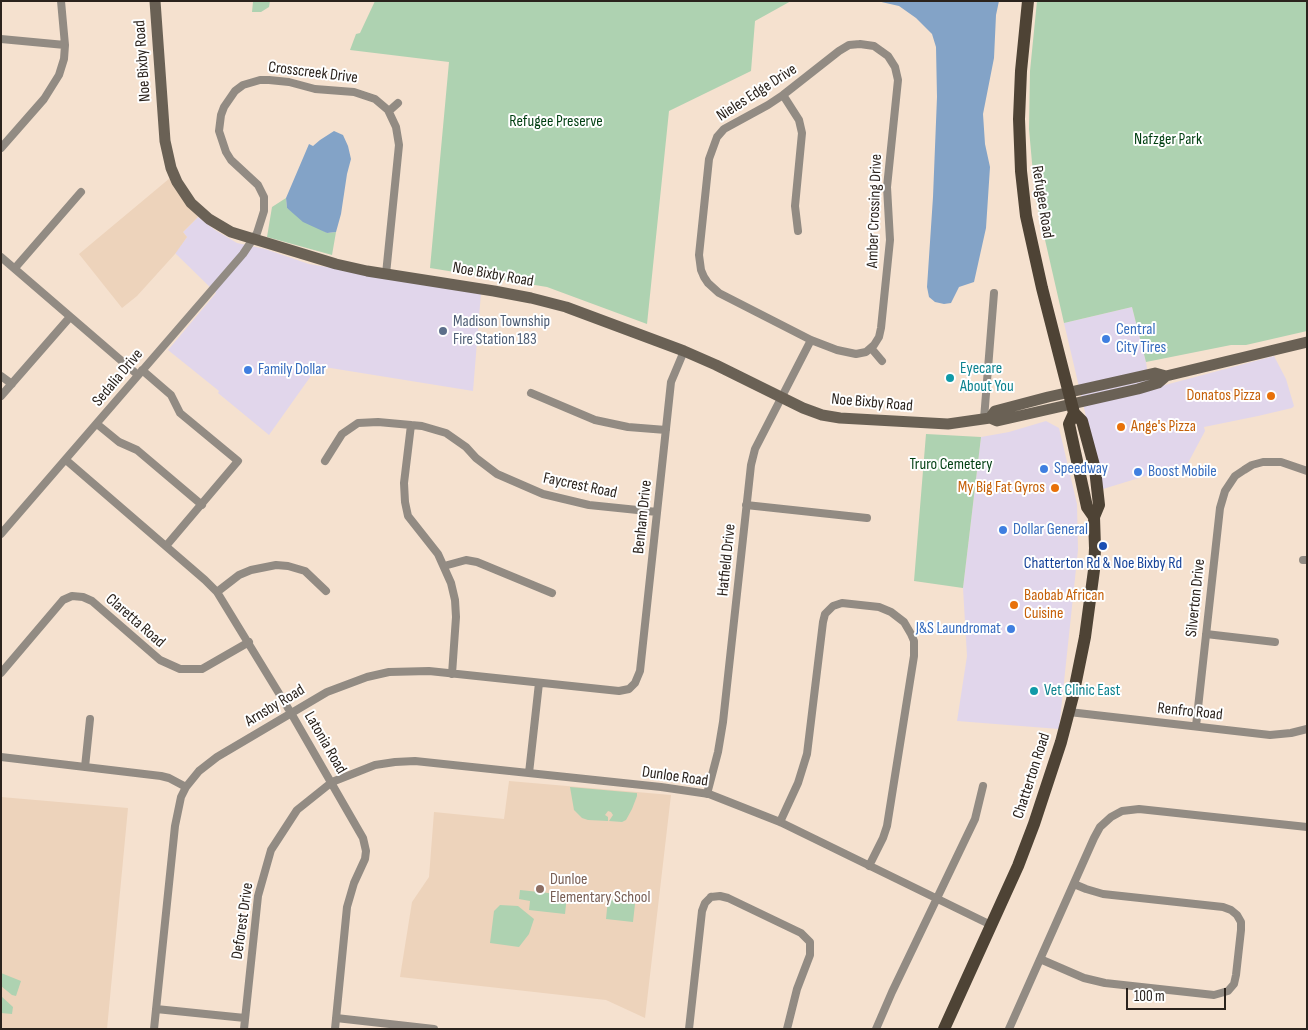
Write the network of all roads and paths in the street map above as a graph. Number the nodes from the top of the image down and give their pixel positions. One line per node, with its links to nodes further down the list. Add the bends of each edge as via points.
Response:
1 (61, 1): 5 (street)
2 (155, 1): 13 (street, Noe Bixby Road, via 165,141 174,177 191,203 209,219 231,232)
3 (1028, 1): 30 (main road, Refugee Road, via 1019,99 1021,171 1031,240)
4 (1, 39): 5 (street)
5 (65, 45): 10 (street, via 62,67 53,87)
6 (879, 49): 7 (street, Nieles Edge Drive, via 864,44 846,47); 21 (street, Amber Crossing Drive, via 894,64 898,80 887,187 890,240 881,328)
7 (783, 95): 12 (street, via 799,120 802,133 795,206); 19 (street, Nieles Edge Drive, via 724,129 714,142 709,159 700,270 719,293)
8 (398, 103): 9 (street)
9 (389, 111): 13 (street, Crosscreek Drive, via 382,103 361,93 315,89 280,81 260,80 235,91 221,115 220,135 231,160 258,184 264,197 264,211); 16 (street, via 399,145)
10 (1, 148)
11 (81, 192): 15 (street)
12 (798, 231)
13 (254, 239): 16 (street, Noe Bixby Road, via 336,264); 24 (street, Sedalia Drive)
14 (1, 257): 15 (street)
15 (15, 268): 18 (street)
16 (386, 274): 22 (street, Noe Bixby Road, via 548,302)
17 (994, 293): 31 (street)
18 (70, 317): 24 (street); 26 (street)
19 (811, 340): 21 (street, via 856,354); 29 (street, Hatfield Drive)
20 (1307, 342): 30 (street, Noe Bixby Road)
21 (872, 348): 23 (street)
22 (684, 351): 29 (street, Noe Bixby Road); 34 (street, Benham Drive, via 671,382)
23 (882, 361)
24 (140, 373): 32 (street, Sedalia Drive); 38 (street, via 171,395 180,413 238,461)
25 (1, 376): 26 (street)
26 (12, 384): 28 (street)
27 (530, 393): 34 (street, via 595,420)
28 (1, 396)
29 (781, 398): 31 (street, Noe Bixby Road, via 815,413 840,418 948,424); 39 (street, Hatfield Drive, via 755,449)
30 (1071, 403): 31 (street, Noe Bixby Road, via 997,421); 58 (main road, Chatterton Road, via 1070,424 1087,507 1094,517 1095,548 1085,637)
31 (987, 419)
32 (97, 424): 35 (street, Sedalia Drive); 38 (street, via 119,442 137,450)
33 (411, 425): 36 (street, Faycrest Road, via 358,422 342,434); 40 (street, Faycrest Road, via 446,433 497,474 543,494 589,505); 44 (street, via 404,484 408,516)
34 (666, 430): 40 (street, Benham Drive)
35 (66, 460): 42 (street, Sedalia Drive); 43 (street, Latonia Road)
36 (325, 462)
37 (1307, 471): 50 (street, Silverton Drive, via 1273,461 1252,465 1235,476 1225,491 1220,508)
38 (202, 505): 43 (street)
39 (746, 506): 41 (street); 69 (street, Hatfield Drive, via 723,722)
40 (657, 512): 56 (street, Benham Drive, via 640,671)
41 (867, 518)
42 (1, 534)
43 (166, 546): 47 (street, Latonia Road)
44 (444, 566): 48 (street, via 466,560 476,562); 54 (street, via 455,600)
45 (76, 587): 49 (street)
46 (326, 591): 47 (street, via 305,571 276,565 239,575)
47 (217, 592): 51 (street, Latonia Road)
48 (552, 593)
49 (77, 596): 51 (street, Claretta Road, via 92,601 160,660 180,670 202,669); 53 (street, via 63,600)
50 (1206, 634): 52 (street); 61 (street, Silverton Drive)
51 (249, 642): 59 (street, Latonia Road)
52 (1275, 642)
53 (1, 673)
54 (452, 674): 55 (street, Arnsby Road); 59 (street, Arnsby Road, via 404,671 367,677 337,687)
55 (539, 683): 56 (street, Arnsby Road, via 619,692); 65 (street)
56 (633, 686): 57 (street)
57 (639, 693)
58 (1069, 712): 61 (street, Renfro Road); 75 (main road, Chatterton Road, via 1034,824)
59 (291, 713): 66 (street, Latonia Road); 68 (street, Arnsby Road, via 217,757)
60 (90, 719): 64 (street)
61 (1196, 726): 62 (street, Renfro Road, via 1276,735)
62 (1307, 729)
63 (1, 757): 64 (street)
64 (85, 767): 68 (street, via 161,776)
65 (529, 773): 66 (street, Dunloe Road, via 415,761 376,766); 69 (street, Dunloe Road)
66 (332, 782): 78 (street, Deforest Drive, via 297,810 271,850 258,896); 79 (street, Latonia Road, via 359,830 366,851 347,907)
67 (983, 786): 74 (street, via 975,819)
68 (186, 787): 77 (street, Arnsby Road, via 175,826)
69 (707, 794): 70 (street, Dunloe Road)
70 (780, 822): 72 (street, Dunloe Road); 72 (street, via 808,754 825,614 842,603 885,609 898,617 911,634 914,656 888,818 883,838)
71 (1307, 827): 73 (street, via 1139,809 1122,811 1100,828)
72 (869, 866): 74 (street, Dunloe Road)
73 (1074, 884): 76 (street); 76 (street, via 1103,894 1231,910 1241,922 1234,984 1228,991 1214,995 1096,982)
74 (937, 900): 75 (street, Dunloe Road); 87 (street)
75 (991, 926): 80 (main road, Chatterton Road)
76 (1040, 959): 88 (street)
77 (156, 1009): 78 (street); 81 (street, Arnsby Road)
78 (245, 1018): 82 (street, Deforest Drive)
79 (336, 1018): 83 (street, Latonia Road); 84 (street)
80 (948, 1028)
81 (154, 1029)
82 (244, 1029)
83 (335, 1029)
84 (434, 1029)
85 (689, 1029): 86 (street, via 702,911 710,894 728,898 805,936 811,947 810,955)
86 (787, 1029)
87 (876, 1029)
88 (1009, 1029)

